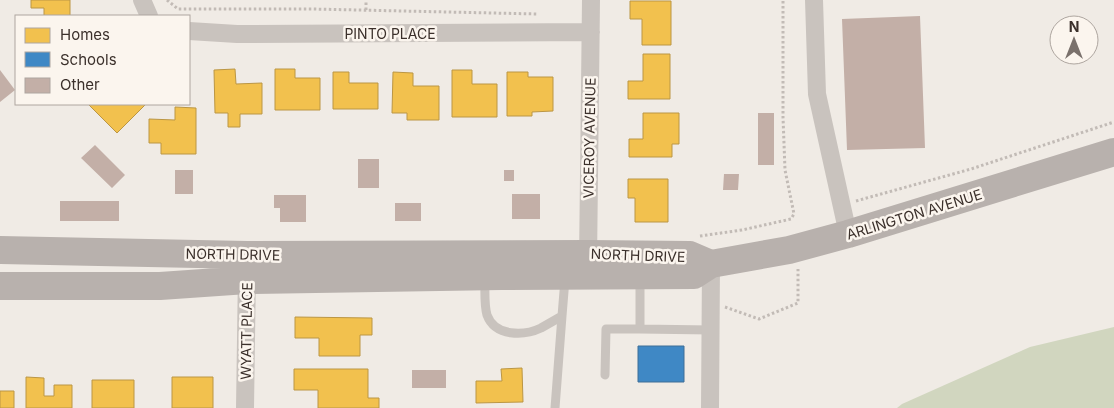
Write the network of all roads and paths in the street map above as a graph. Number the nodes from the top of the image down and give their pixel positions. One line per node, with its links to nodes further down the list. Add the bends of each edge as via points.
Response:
1 (142, 0): 9 (street)
2 (167, 0): 8 (path, via 178,9)
3 (366, 0): 7 (path)
4 (591, 0): 11 (street, VICEROY AVENUE)
5 (783, 0): 16 (path, via 782,117 785,170 794,214 792,220)
6 (814, 0): 14 (street, via 817,94)
7 (366, 10)
8 (539, 14)
9 (149, 15)
10 (190, 31): 11 (street, PINTO PLACE, via 237,34)
11 (590, 32): 21 (street, VICEROY AVENUE)
12 (1114, 122): 14 (path, via 971,169)
13 (1114, 152): 15 (main road, ARLINGTON AVENUE)
14 (841, 205): 15 (street)
15 (848, 234): 17 (main road, ARLINGTON AVENUE)
16 (693, 237)
17 (798, 248): 19 (main road, ARLINGTON AVENUE); 25 (path, via 798,303 759,319)
18 (0, 250): 20 (main road, NORTH DRIVE)
19 (711, 264): 21 (main road, NORTH DRIVE, via 690,256); 23 (main road, NORTH DRIVE, via 694,275); 25 (street)
20 (247, 268): 21 (main road, NORTH DRIVE); 22 (main road, NORTH DRIVE); 24 (main road, NORTH DRIVE, via 160,286); 30 (street, WYATT PLACE)
21 (580, 268): 22 (main road, NORTH DRIVE); 23 (main road, NORTH DRIVE); 26 (lane)
22 (485, 276): 26 (lane, via 487,314 500,330 520,333 540,329)
23 (640, 276): 27 (lane)
24 (0, 286)
25 (711, 302): 28 (street)
26 (562, 316): 31 (lane)
27 (640, 329): 28 (lane); 29 (lane, via 606,329)
28 (711, 330): 32 (street)
29 (605, 375)
30 (245, 408)
31 (555, 408)
32 (710, 408)

